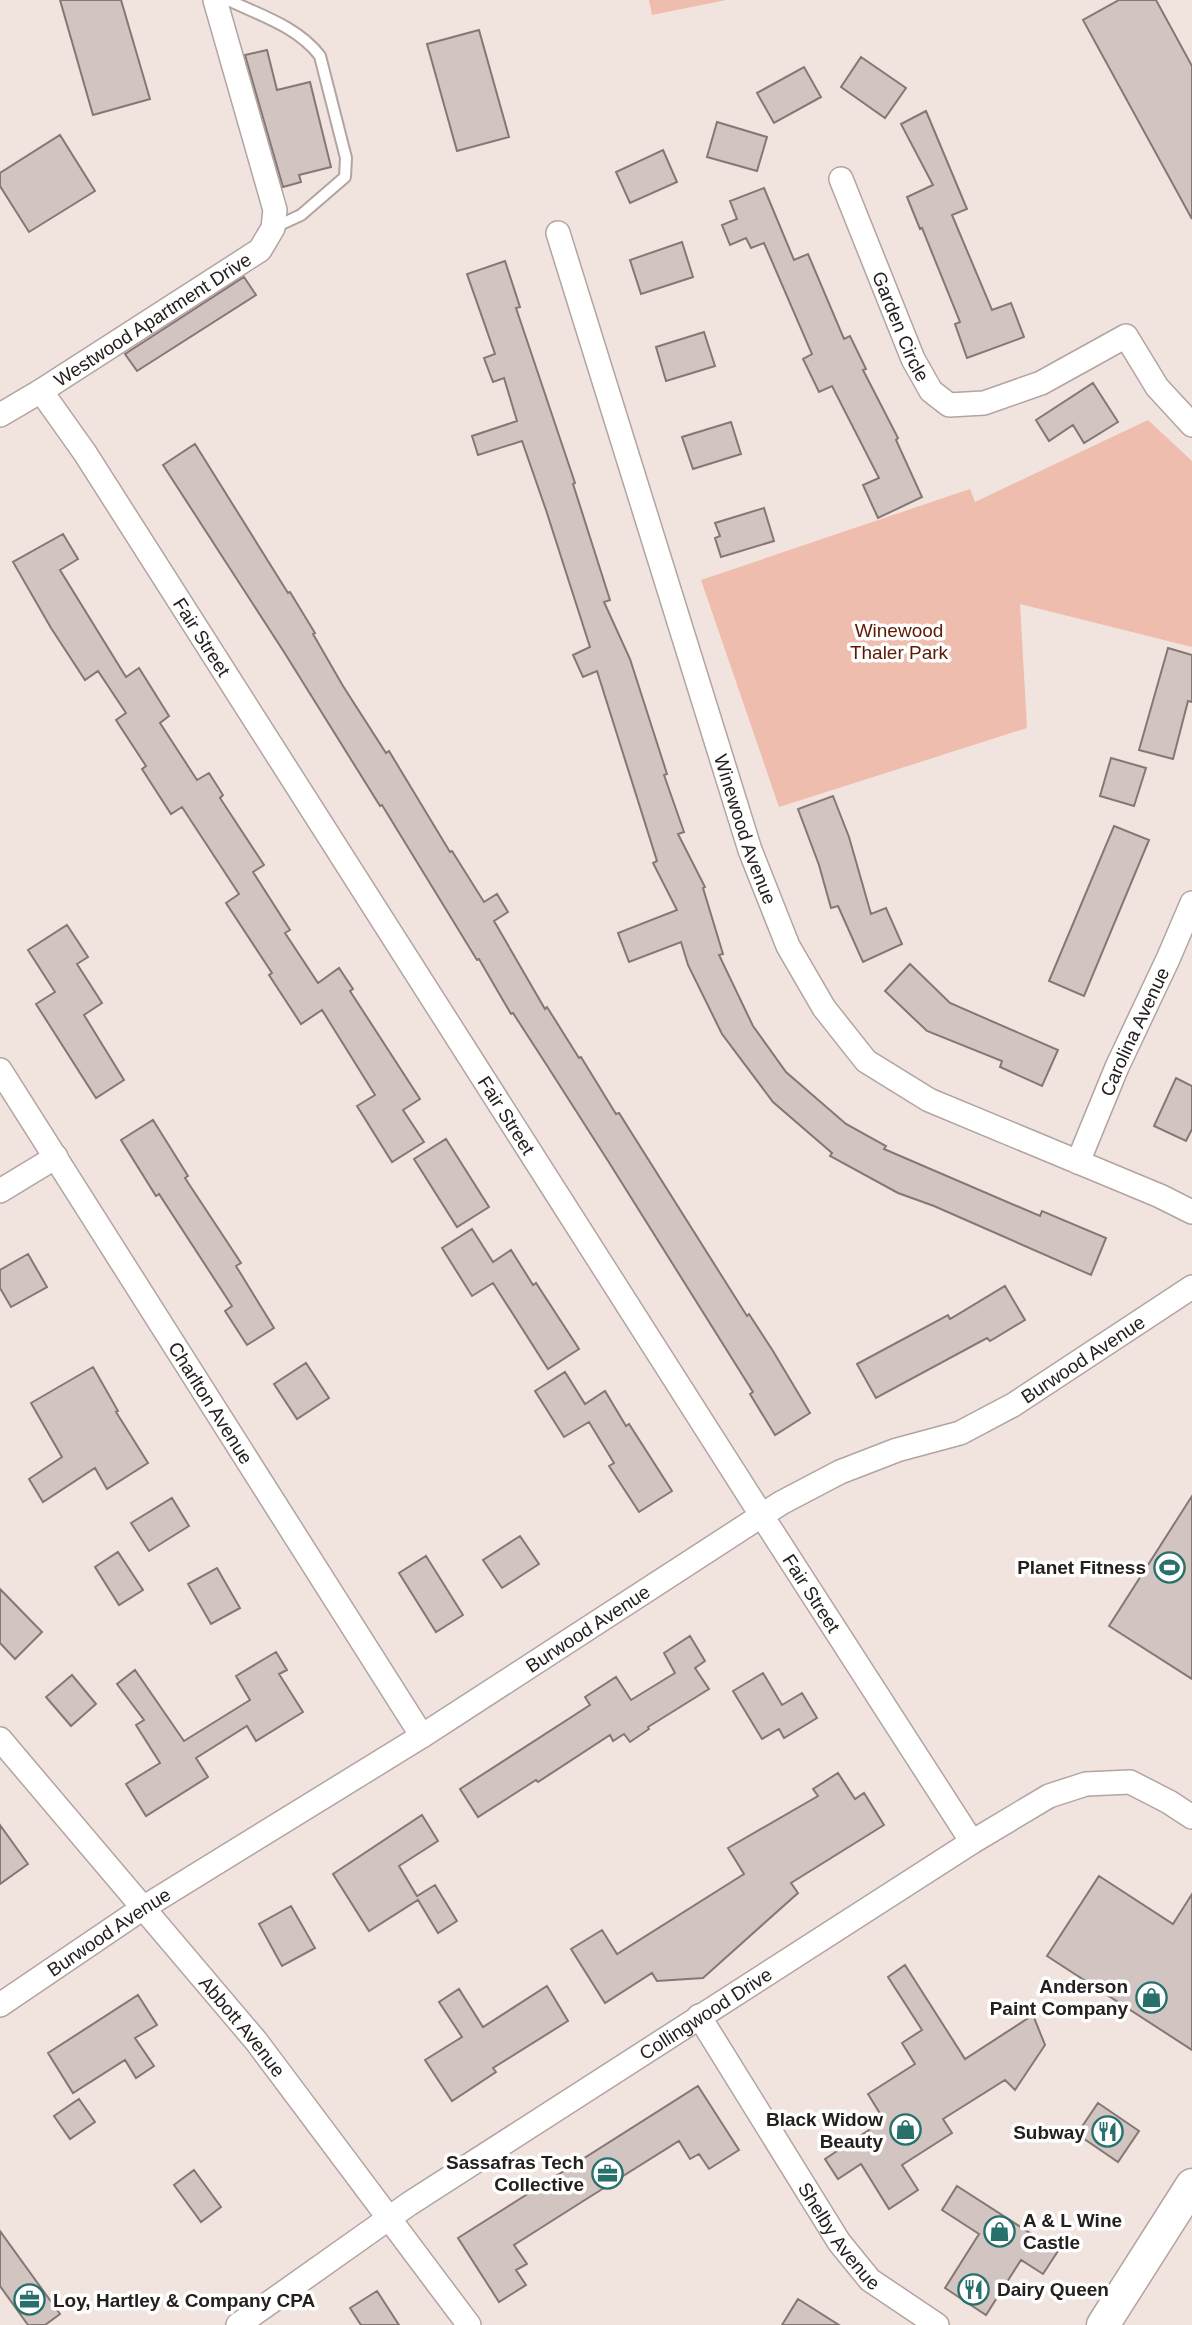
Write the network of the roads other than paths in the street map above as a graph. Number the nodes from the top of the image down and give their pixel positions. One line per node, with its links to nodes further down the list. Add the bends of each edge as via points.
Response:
1 (215, 0): 4 (street, via 275,210)
2 (228, 0): 4 (lane, via 294,32 320,56 345,158 345,177 302,215)
3 (841, 179): 8 (street, Garden Circle, via 912,359 931,391 949,405 984,403 1041,383 1126,335 1157,387)
4 (272, 228): 6 (street, Westwood Apartment Drive, via 260,250)
5 (558, 233): 12 (street, Winewood Avenue, via 750,850 788,946 824,1008 866,1061 929,1100)
6 (41, 391): 7 (street, Westwood Apartment Drive); 16 (street, Fair Street, via 85,453)
7 (0, 415)
8 (1192, 425)
9 (1192, 903): 12 (street, Carolina Avenue)
10 (0, 1070): 11 (street, Charlton Avenue)
11 (56, 1157): 13 (street); 17 (street, Charlton Avenue)
12 (1078, 1162): 14 (street, Winewood Avenue)
13 (0, 1191)
14 (1192, 1212)
15 (1192, 1287): 16 (street, Burwood Avenue, via 1013,1405 960,1433 840,1472)
16 (762, 1516): 17 (street, Burwood Avenue); 20 (street, Fair Street)
17 (422, 1736): 21 (street, Burwood Avenue)
18 (0, 1739): 21 (street, Abbott Avenue)
19 (1192, 1817): 20 (street, Collingwood Drive, via 1130,1782 1086,1784 1049,1796)
20 (972, 1842): 23 (street, Collingwood Drive)
21 (143, 1908): 22 (street, Burwood Avenue); 25 (street, Abbott Avenue, via 256,2042)
22 (0, 2005)
23 (699, 2016): 25 (street, Collingwood Drive); 28 (street, Shelby Avenue, via 839,2242 870,2280)
24 (1192, 2185): 29 (main road)
25 (390, 2217): 26 (street, Abbott Avenue); 27 (street, Collingwood Drive)
26 (461, 2319)
27 (238, 2325)
28 (937, 2325)
29 (1103, 2325)

